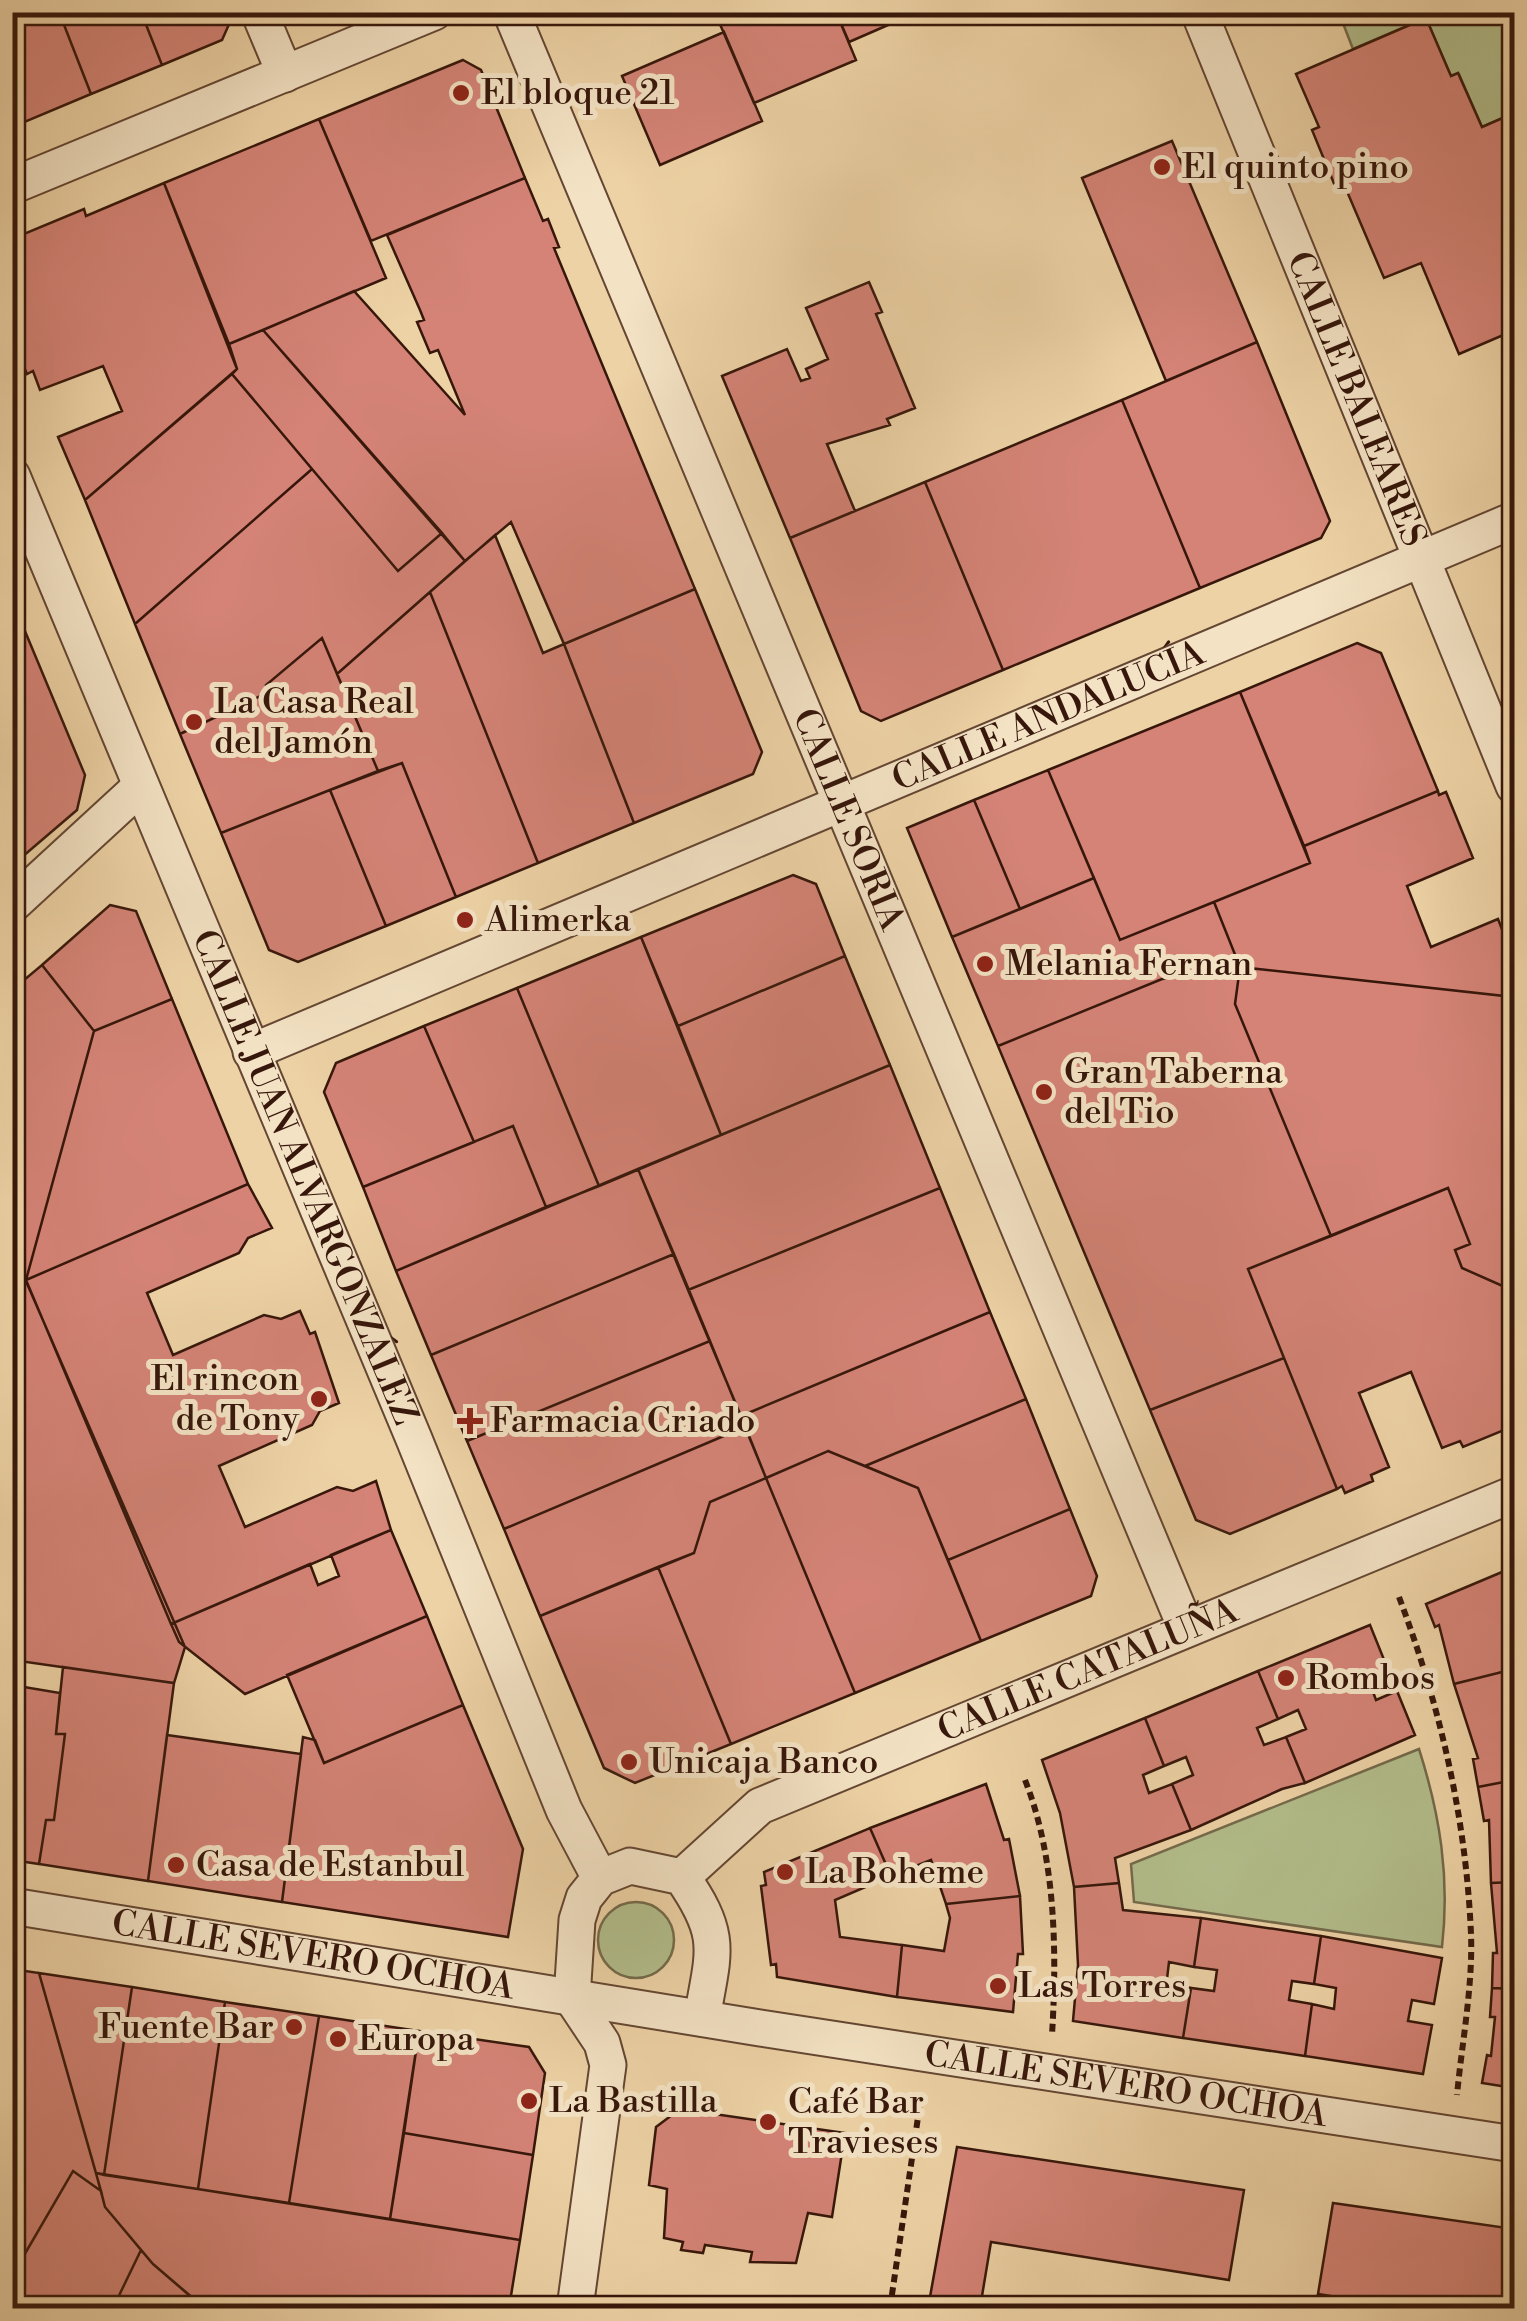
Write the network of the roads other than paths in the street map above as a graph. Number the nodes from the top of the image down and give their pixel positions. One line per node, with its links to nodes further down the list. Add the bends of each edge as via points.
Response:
1 (259, 12): 5 (street)
2 (434, 12): 5 (street)
3 (511, 12): 12 (street, CALLE SORIA)
4 (1199, 12): 9 (street, CALLE BALEARES)
5 (285, 74): 6 (street)
6 (12, 186)
7 (12, 476): 11 (street, CALLE JUAN ALVARGONZÁLEZ)
8 (1514, 520): 9 (street, CALLE ANDALUCÍA)
9 (1422, 559): 10 (street, CALLE BALEARES); 12 (street, CALLE ANDALUCÍA)
10 (1514, 786)
11 (139, 788): 13 (street); 14 (street, CALLE JUAN ALVARGONZÁLEZ)
12 (842, 803): 14 (street, CALLE ANDALUCÍA); 16 (street, CALLE SORIA)
13 (12, 904)
14 (251, 1052): 18 (street, CALLE JUAN ALVARGONZÁLEZ, via 564,1810)
15 (1514, 1494): 16 (street, CALLE CATALUÑA)
16 (1186, 1628): 17 (street, CALLE CATALUÑA, via 760,1806)
17 (682, 1877): 18 (street, via 630,1866); 21 (street, via 712,1926)
18 (600, 1878): 20 (street, via 577,1920)
19 (12, 1906): 20 (street, CALLE SEVERO OCHOA)
20 (572, 1998): 21 (street, CALLE SEVERO OCHOA); 23 (street, via 602,2042 608,2065)
21 (719, 2021): 22 (street, CALLE SEVERO OCHOA)
22 (1514, 2144)
23 (575, 2308)

